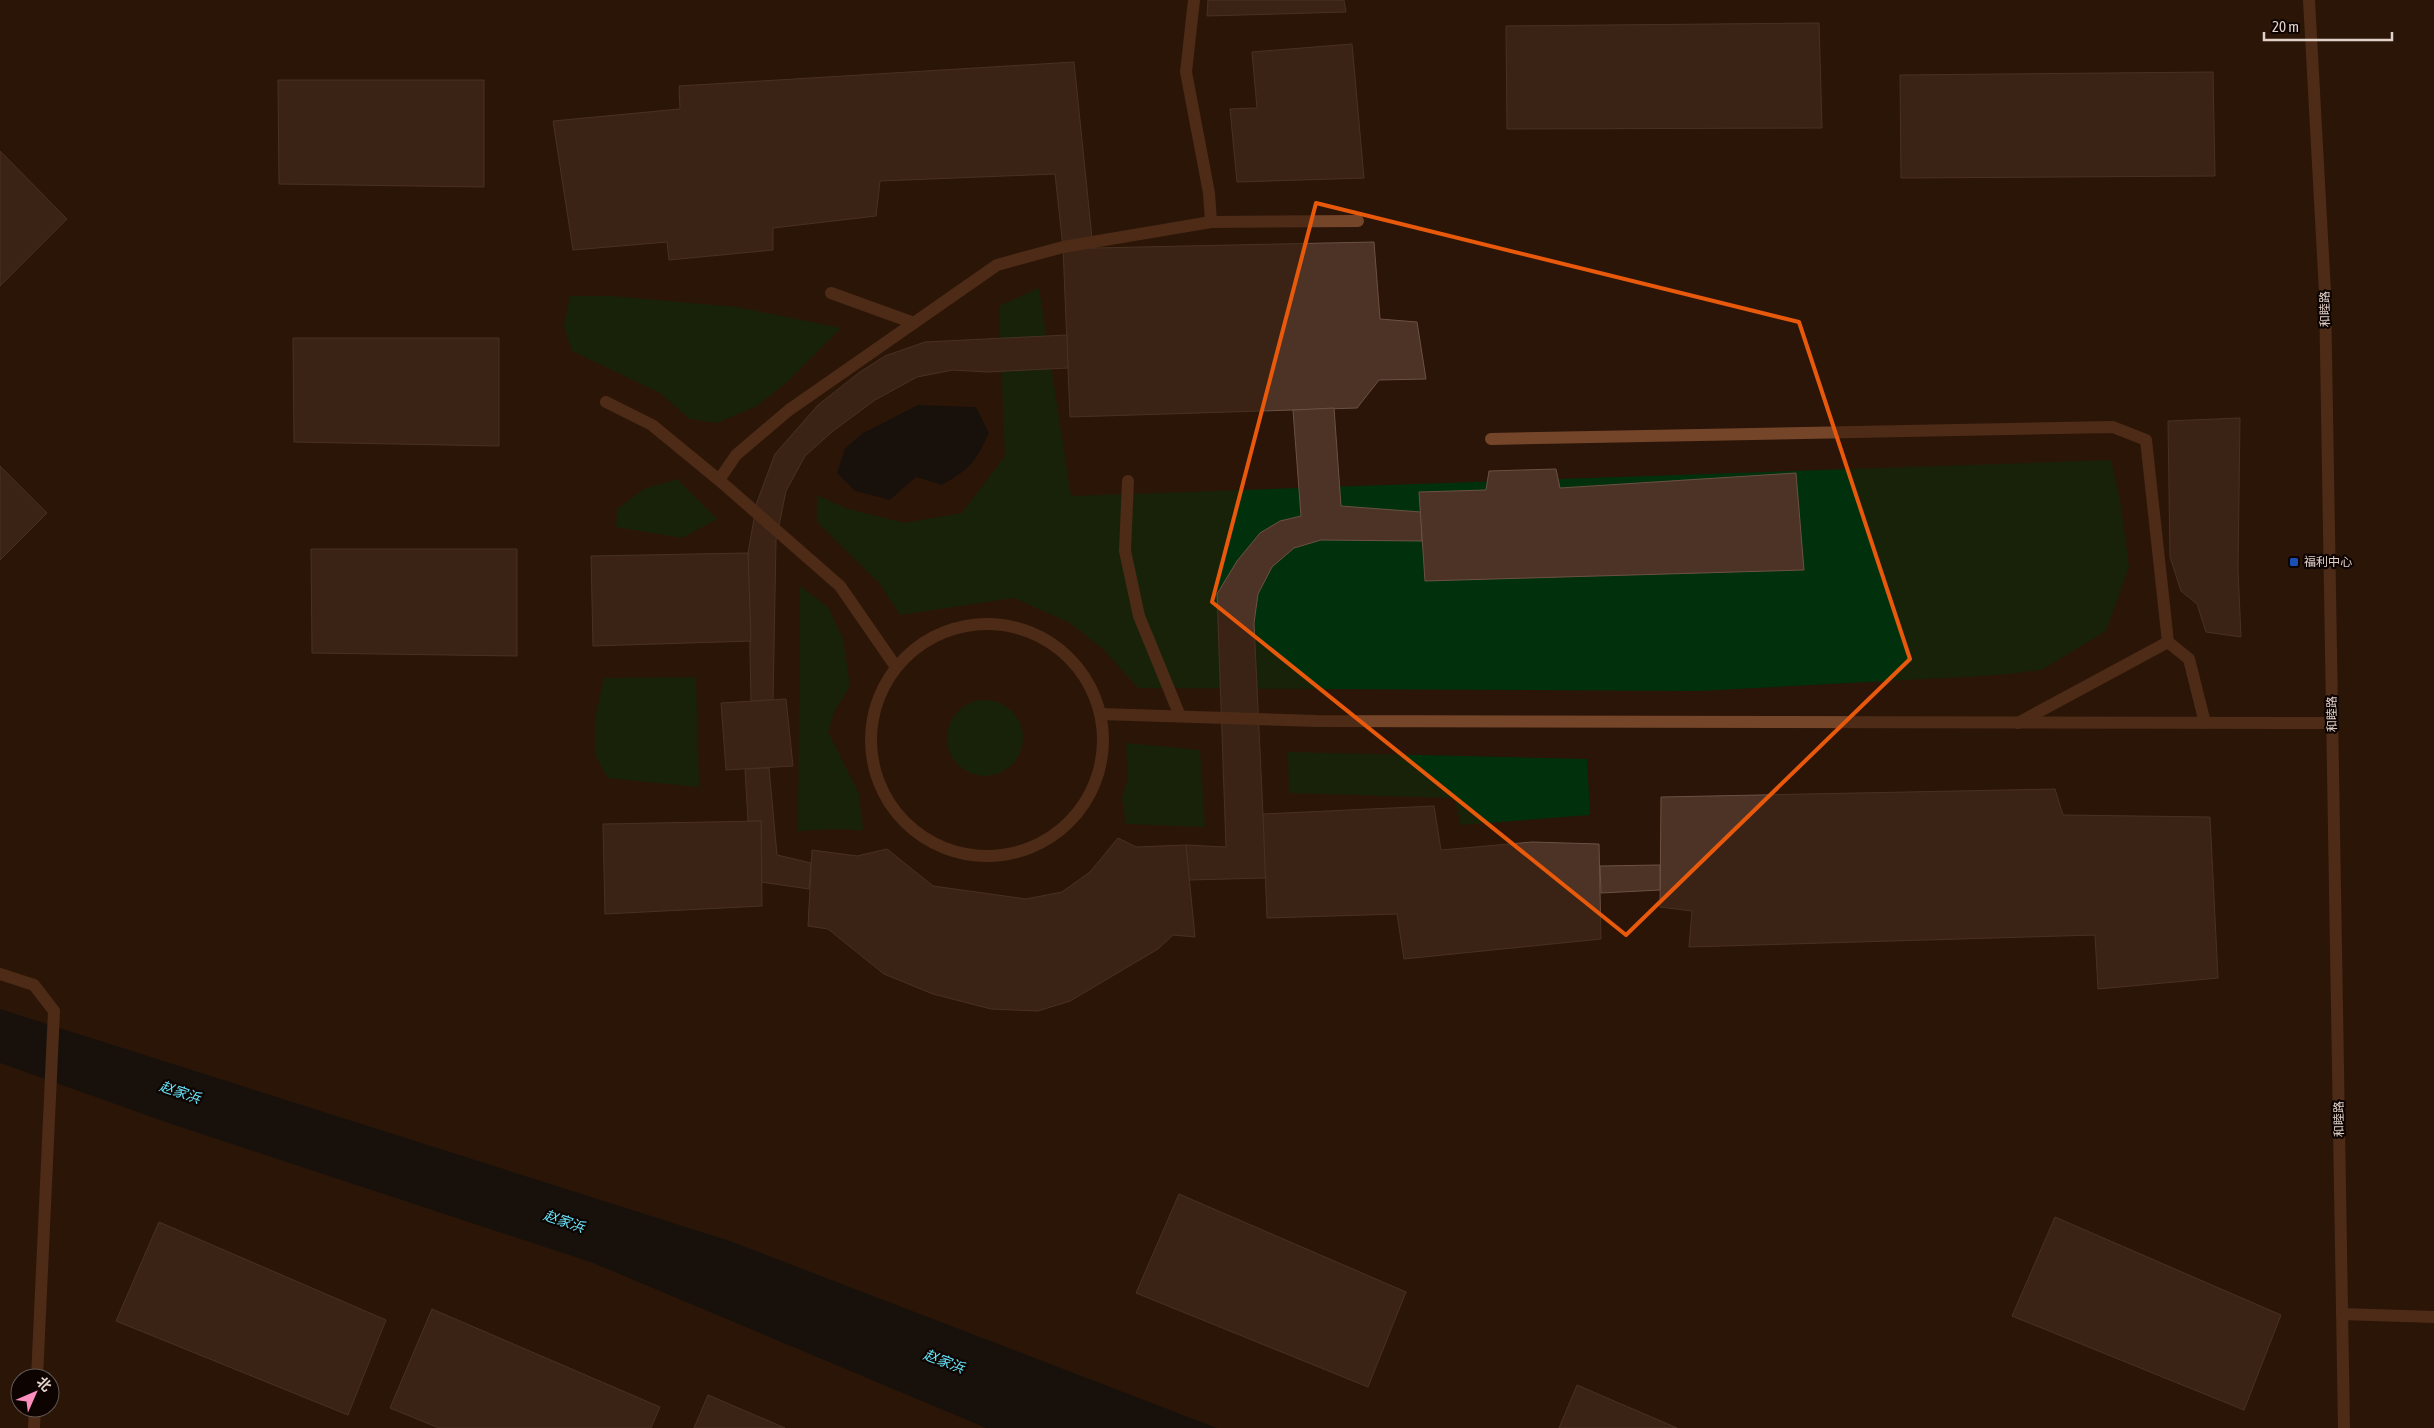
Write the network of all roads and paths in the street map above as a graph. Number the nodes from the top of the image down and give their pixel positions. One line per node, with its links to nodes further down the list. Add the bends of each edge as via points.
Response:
1 (1194, 0): 4 (street, via 1186,72 1209,193)
2 (2309, 0): 17 (street, 和睦路, via 2325,292)
3 (1358, 221): 4 (street)
4 (1211, 222): 6 (street, via 1063,247 997,264)
5 (831, 293): 6 (street)
6 (914, 323): 9 (street, via 789,410 736,455)
7 (606, 402): 9 (street, via 652,425)
8 (1491, 439): 11 (street, via 2113,427 2146,440)
9 (719, 480): 12 (street, via 840,586)
10 (1128, 481): 14 (street, via 1125,552 1139,616)
11 (2168, 642): 15 (street); 16 (street, via 2189,659)
12 (896, 668): 13 (street, via 922,642 957,627 994,623 1030,632 1063,651 1087,680); 13 (street, via 877,700 870,737 876,774 894,809 923,837 959,853 998,856 1037,846 1068,823 1092,792 1103,754)
13 (1101, 714): 14 (street)
14 (1180, 716): 15 (street, via 1316,721)
15 (2018, 723): 16 (street)
16 (2205, 723): 17 (street)
17 (2332, 723): 19 (street, 和睦路)
18 (0, 974): 21 (street, via 34,985 54,1011)
19 (2342, 1314): 20 (street); 22 (street, 和睦路)
20 (2434, 1317)
21 (37, 1368)
22 (2344, 1428)

